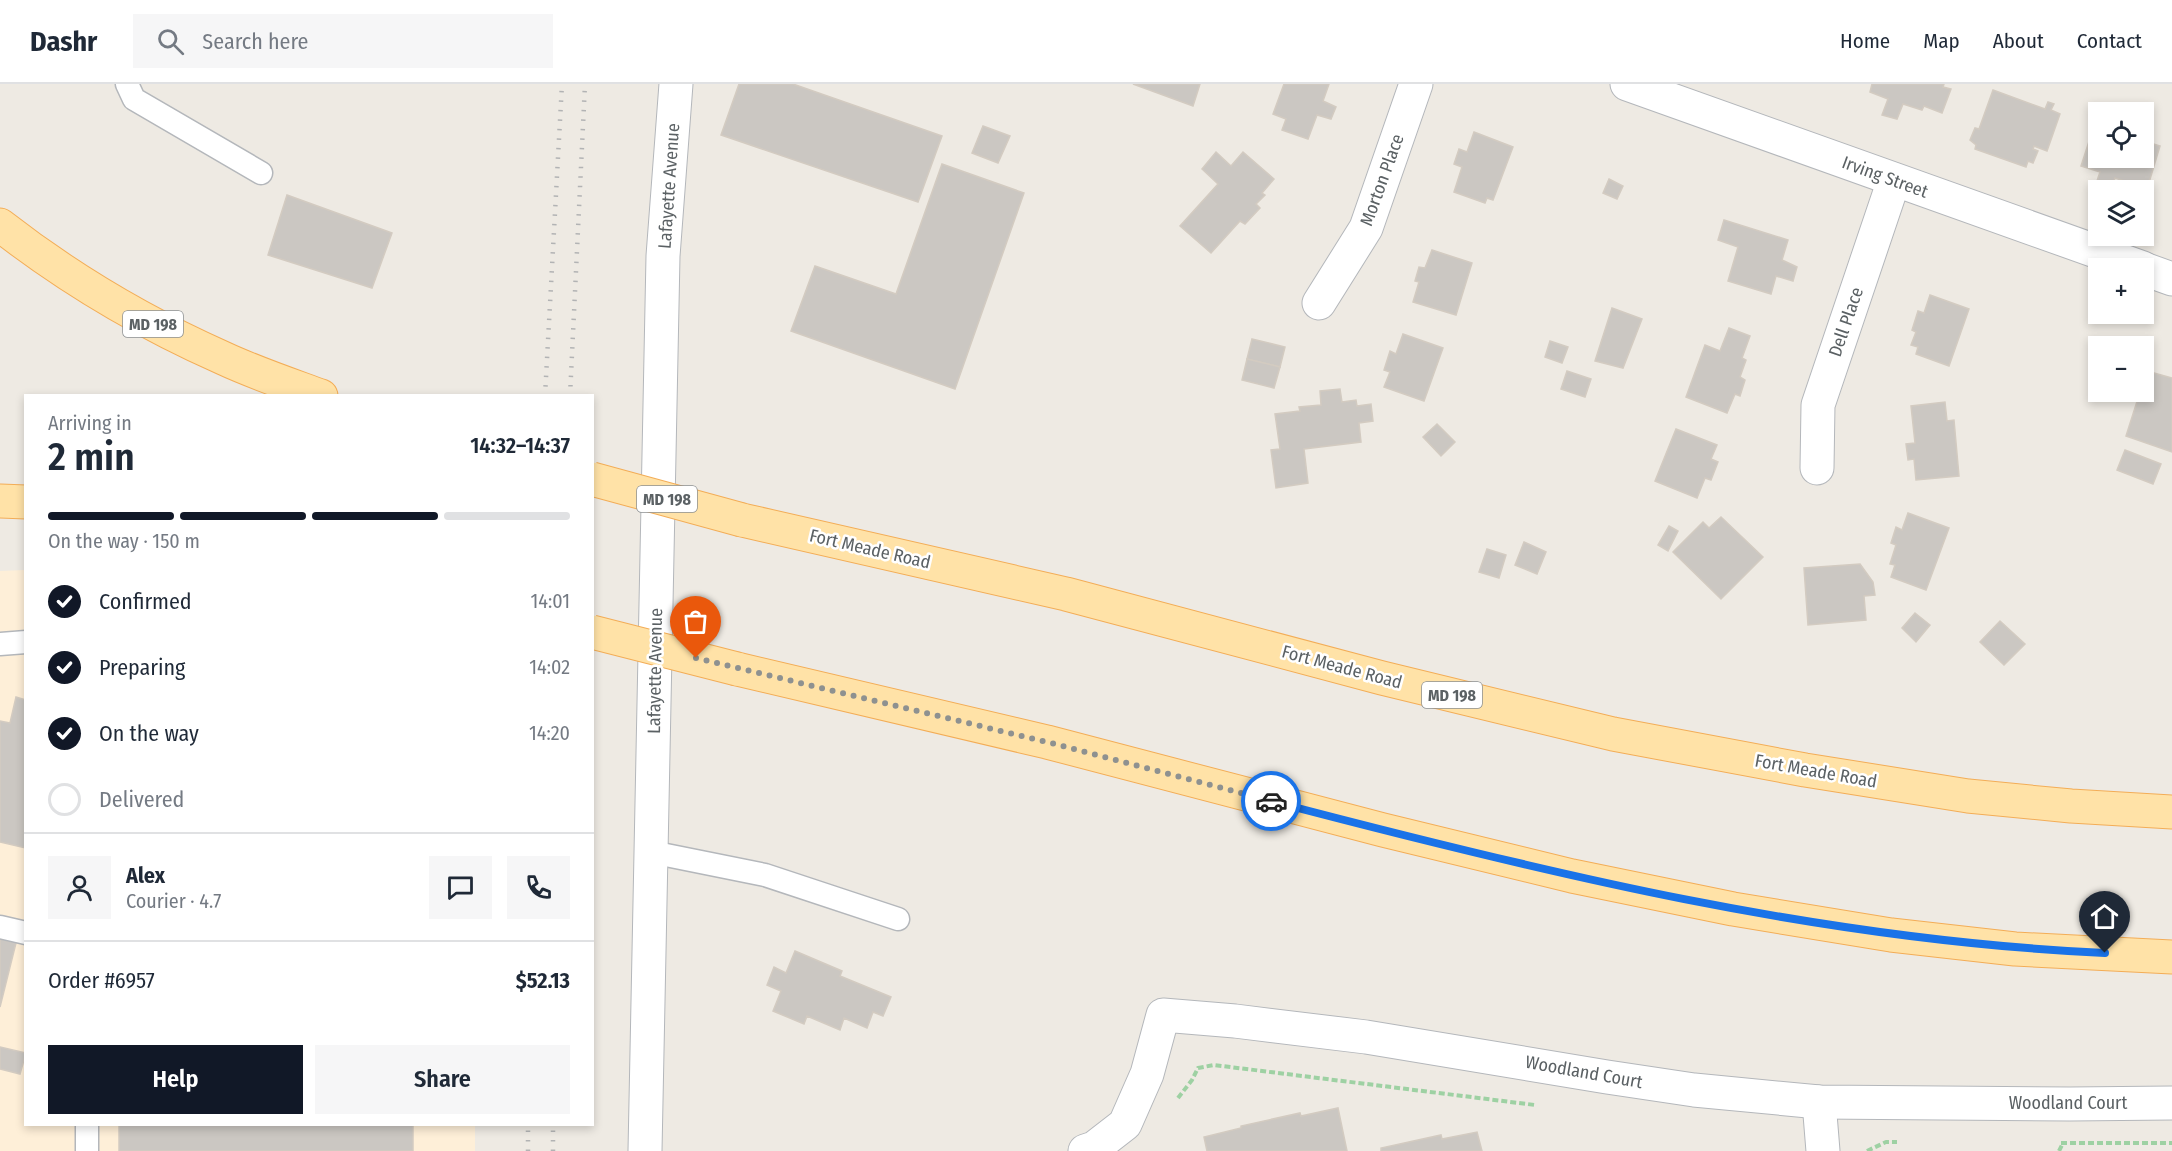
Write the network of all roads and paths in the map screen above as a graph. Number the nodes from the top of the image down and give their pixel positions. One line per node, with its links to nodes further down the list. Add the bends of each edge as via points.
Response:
1 (127, 84): 5 (lane, via 134,99)
2 (676, 84): 21 (street, Lafayette Avenue, via 663,256)
3 (1416, 84): 11 (street, Morton Place, via 1366,228)
4 (1627, 84): 6 (street, Irving Street)
5 (261, 173)
6 (1894, 180): 8 (street, Irving Street); 13 (street, Dell Place, via 1818,405)
7 (0, 225): 12 (main road, MD 198, via 31,249 139,316 225,359)
8 (2112, 258)
9 (2154, 273): 10 (street, Irving Street)
10 (2172, 279)
11 (1319, 303)
12 (316, 394)
13 (1817, 468)
14 (594, 480): 20 (main road, Fort Meade Road / MD 198, bridge, via 742,520 1066,594 1382,678 1613,734 1968,796)
15 (0, 501): 16 (main road)
16 (24, 502)
17 (594, 633): 25 (main road, bridge, via 1047,742 1383,830 1721,907 1891,935 2015,949)
18 (24, 642): 19 (lane)
19 (0, 644)
20 (2172, 812)
21 (651, 852): 22 (lane, via 765,875); 36 (street, Lafayette Avenue)
22 (898, 919)
23 (0, 927): 24 (lane)
24 (24, 933)
25 (2172, 957)
26 (1175, 1101): 29 (path, via 1197,1068 1214,1065)
27 (1819, 1102): 28 (street, Woodland Court); 37 (street, Woodland Court, via 1629,1081 1366,1037 1163,1015 1147,1074 1125,1124); 38 (street)
28 (2172, 1103)
29 (1536, 1105)
30 (87, 1126): 35 (lane)
31 (1900, 1142): 39 (path, via 1886,1142)
32 (2051, 1143): 33 (path)
33 (2062, 1143): 34 (path); 40 (path)
34 (2172, 1143)
35 (87, 1151)
36 (645, 1151)
37 (1085, 1151)
38 (1823, 1151)
39 (1867, 1151)
40 (2059, 1151)

